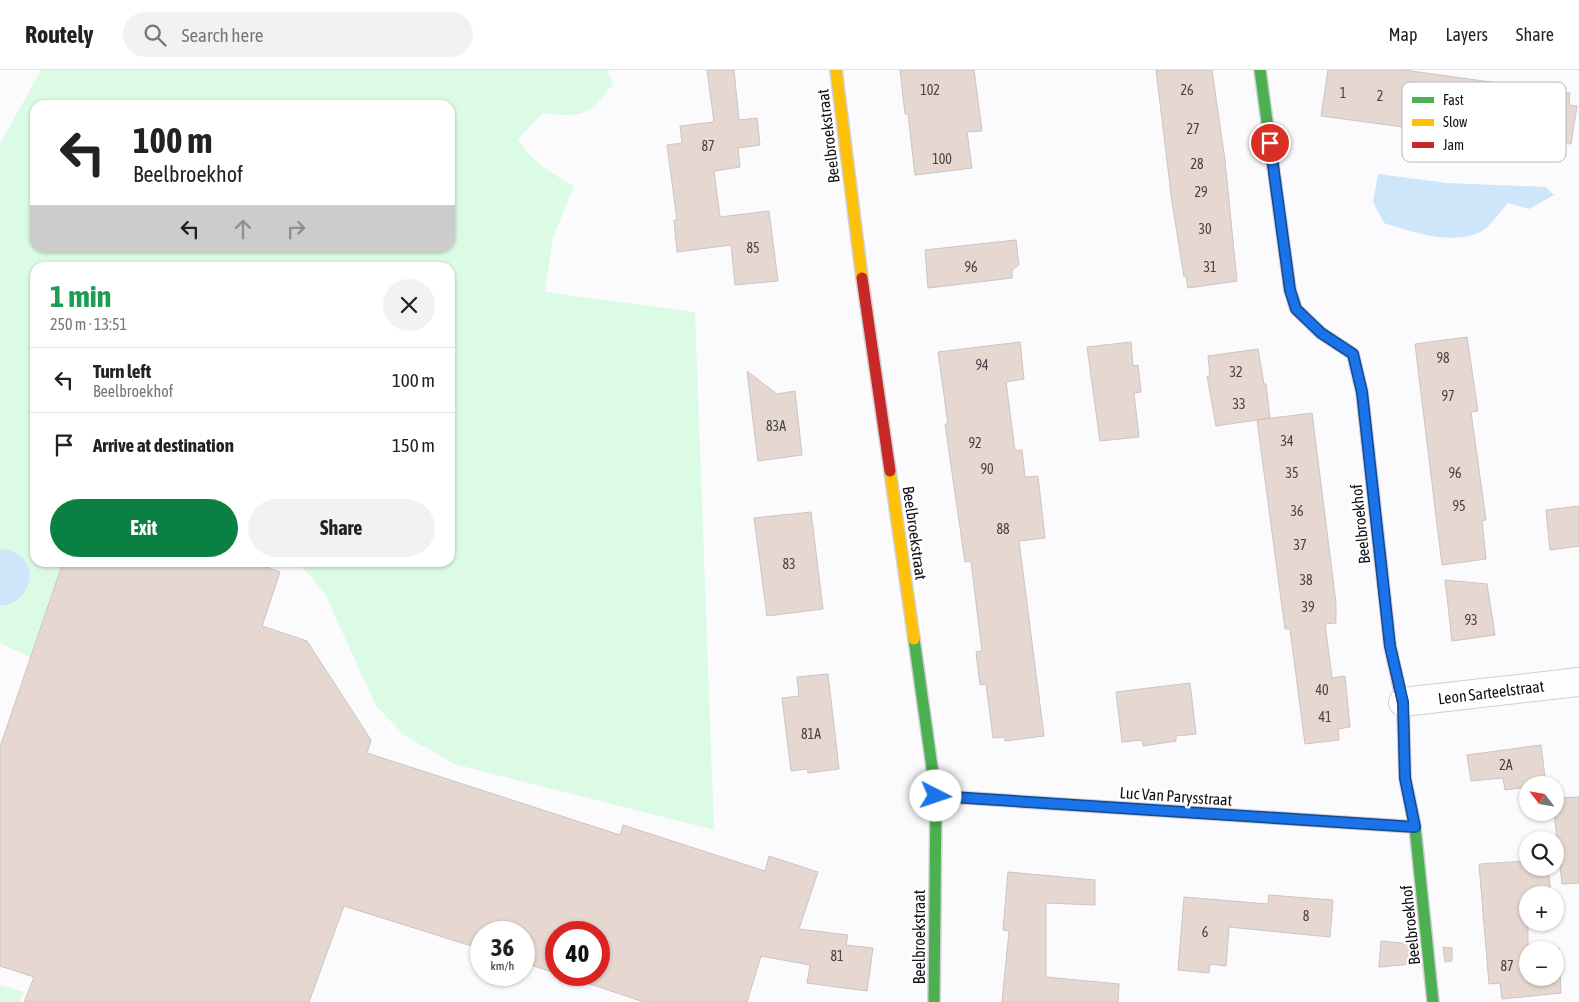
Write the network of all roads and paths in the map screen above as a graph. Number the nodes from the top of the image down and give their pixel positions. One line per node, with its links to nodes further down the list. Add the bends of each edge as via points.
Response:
1 (836, 70): 5 (street, Beelbroekstraat, via 859,261)
2 (1260, 70): 4 (street, Beelbroekhof, via 1290,290 1296,309 1321,333 1353,354 1362,392 1390,646)
3 (1579, 682): 4 (street, Leon Sarteelstraat)
4 (1403, 702): 6 (street, Beelbroekhof, via 1405,778)
5 (936, 796): 6 (street, Luc Van Parysstraat); 7 (street, Beelbroekstraat)
6 (1415, 827): 8 (street, Beelbroekhof)
7 (934, 1002)
8 (1433, 1002)

